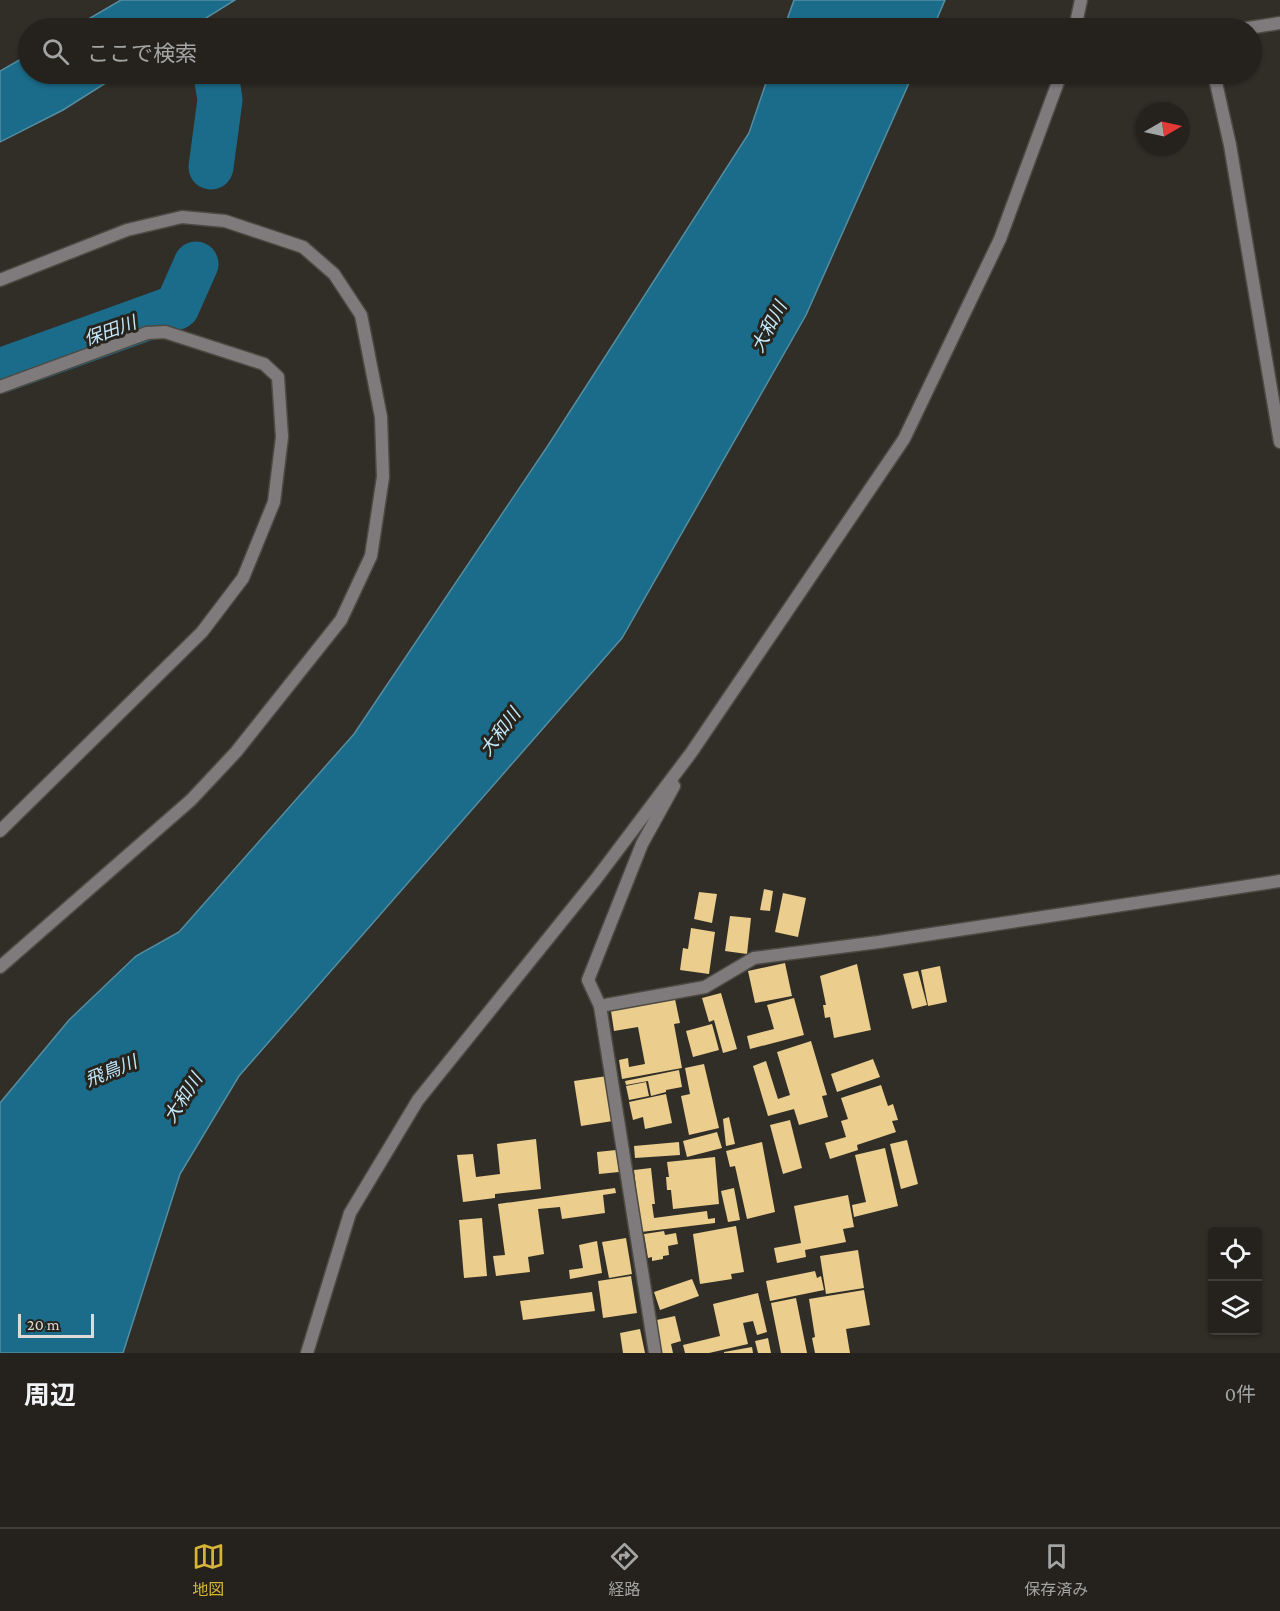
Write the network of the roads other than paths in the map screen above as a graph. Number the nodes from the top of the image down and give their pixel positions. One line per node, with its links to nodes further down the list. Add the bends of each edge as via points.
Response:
1 (1081, 0): 2 (street)
2 (1077, 18)
3 (1280, 23): 4 (street)
4 (1262, 26)
5 (1057, 84): 10 (street, via 1000,240 904,439)
6 (1216, 84): 9 (street)
7 (0, 280): 13 (street, via 127,230 182,217 225,221 303,247 334,274 361,315 381,417 383,477 371,556 340,620 236,752 191,800)
8 (0, 387): 11 (street, via 147,333 165,332 264,364 278,377 282,437 274,502 243,578 202,633)
9 (1280, 442)
10 (691, 753): 14 (street, via 642,844 588,980); 15 (street, via 596,879 418,1100 350,1214)
11 (0, 831)
12 (1280, 881): 14 (street, via 754,958 705,987)
13 (0, 967)
14 (600, 1006): 16 (street)
15 (307, 1353)
16 (656, 1353)

